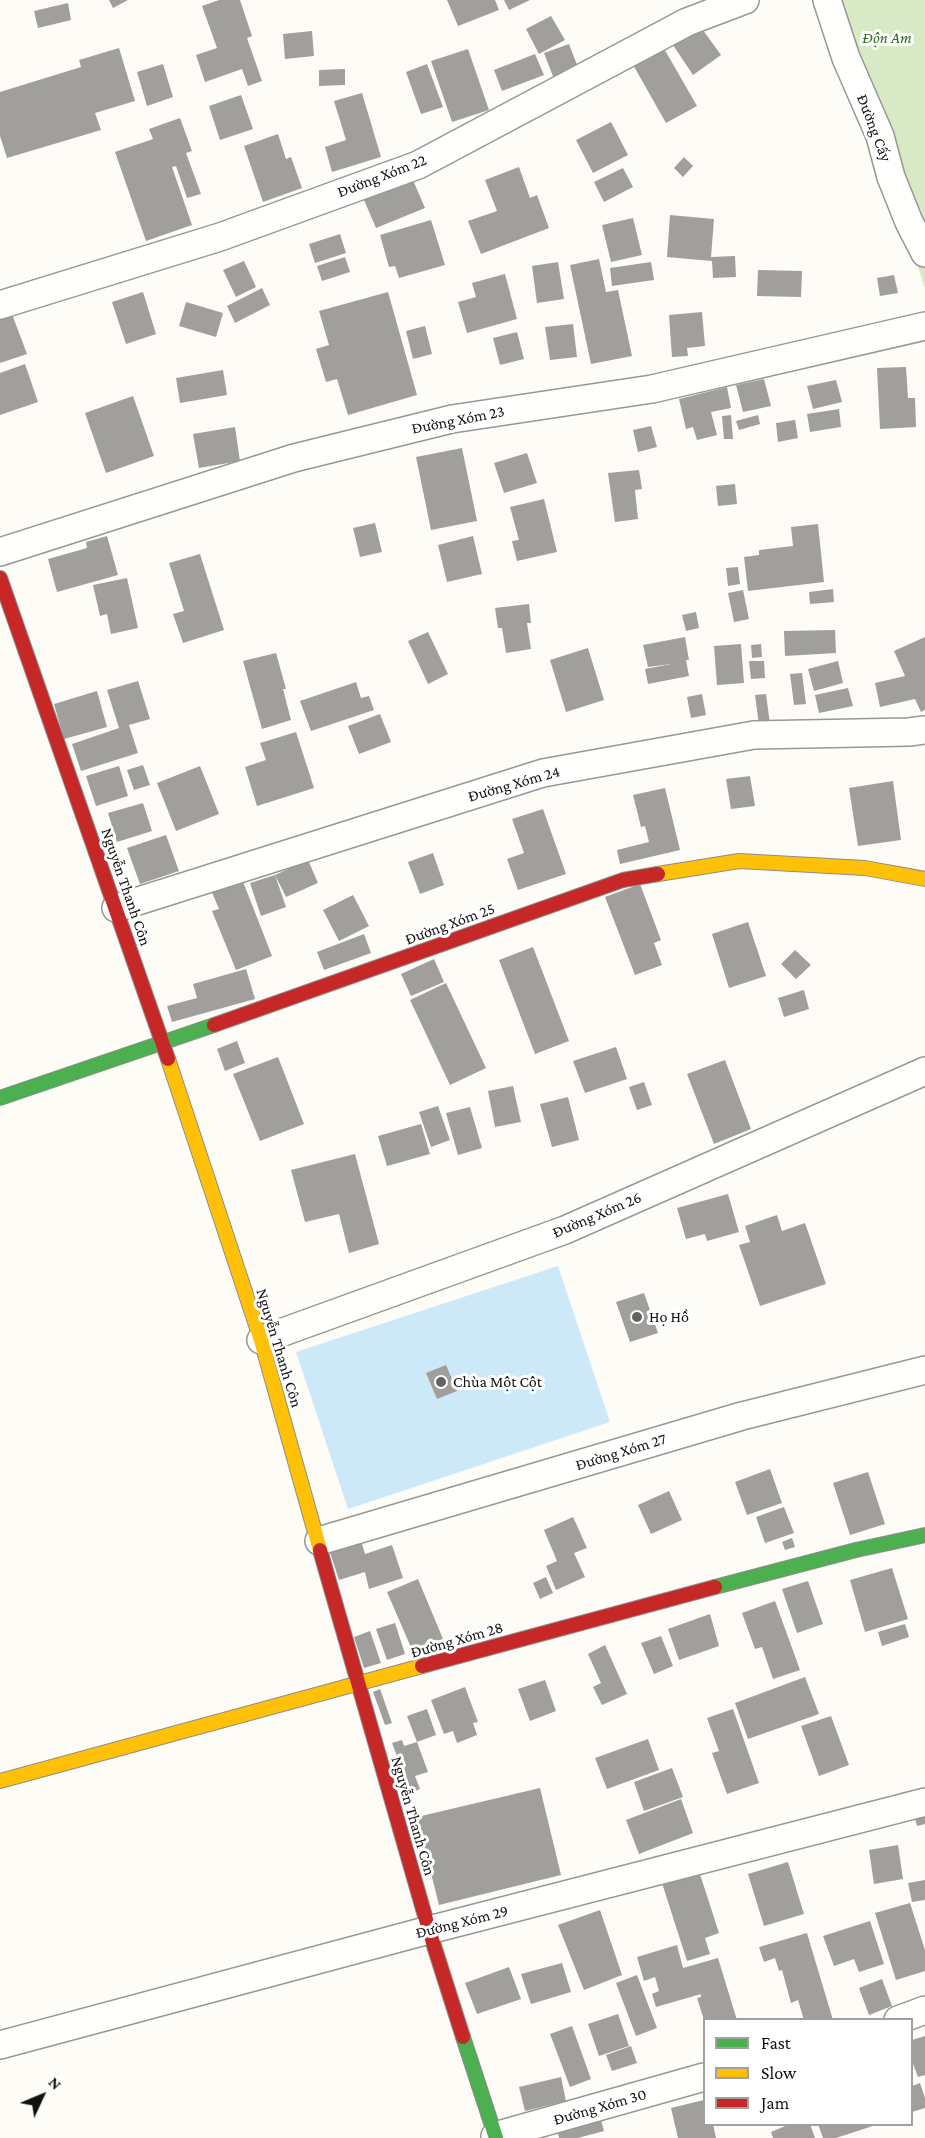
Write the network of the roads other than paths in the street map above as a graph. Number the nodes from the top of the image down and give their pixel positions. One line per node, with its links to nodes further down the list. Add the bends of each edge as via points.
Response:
1 (745, 0): 4 (street, Đường Xóm 22, via 687,22 418,165 220,237)
2 (827, 0): 3 (street, Đường Cấy, via 846,58 880,136 894,186)
3 (925, 253)
4 (0, 305)
5 (925, 326): 6 (street, Đường Xóm 23, via 652,389 452,419 294,458)
6 (0, 552)
7 (0, 578): 10 (street, Nguyễn Thanh Côn)
8 (925, 730): 10 (street, Đường Xóm 24, via 754,735 543,773)
9 (925, 879): 11 (street, Đường Xóm 25, via 865,868 739,861 623,880)
10 (116, 908): 11 (street, Nguyễn Thanh Côn)
11 (164, 1044): 13 (street, Đường Xóm 25); 14 (street, Nguyễn Thanh Côn)
12 (925, 1071): 14 (street, Đường Xóm 26, via 565,1230)
13 (0, 1098)
14 (261, 1340): 17 (street, Nguyễn Thanh Côn)
15 (925, 1370): 17 (street, Đường Xóm 27, via 742,1416)
16 (925, 1535): 18 (street, Đường Xóm 28)
17 (319, 1542): 18 (street, Nguyễn Thanh Côn)
18 (357, 1684): 19 (street, Đường Xóm 28); 21 (street, Nguyễn Thanh Côn)
19 (0, 1781)
20 (925, 1802): 21 (street, Đường Xóm 29)
21 (429, 1930): 24 (street, Đường Xóm 29); 26 (street, Nguyễn Thanh Côn)
22 (925, 2010): 23 (street)
23 (901, 2018)
24 (0, 2045)
25 (703, 2079): 26 (street, Đường Xóm 30)
26 (495, 2137)

